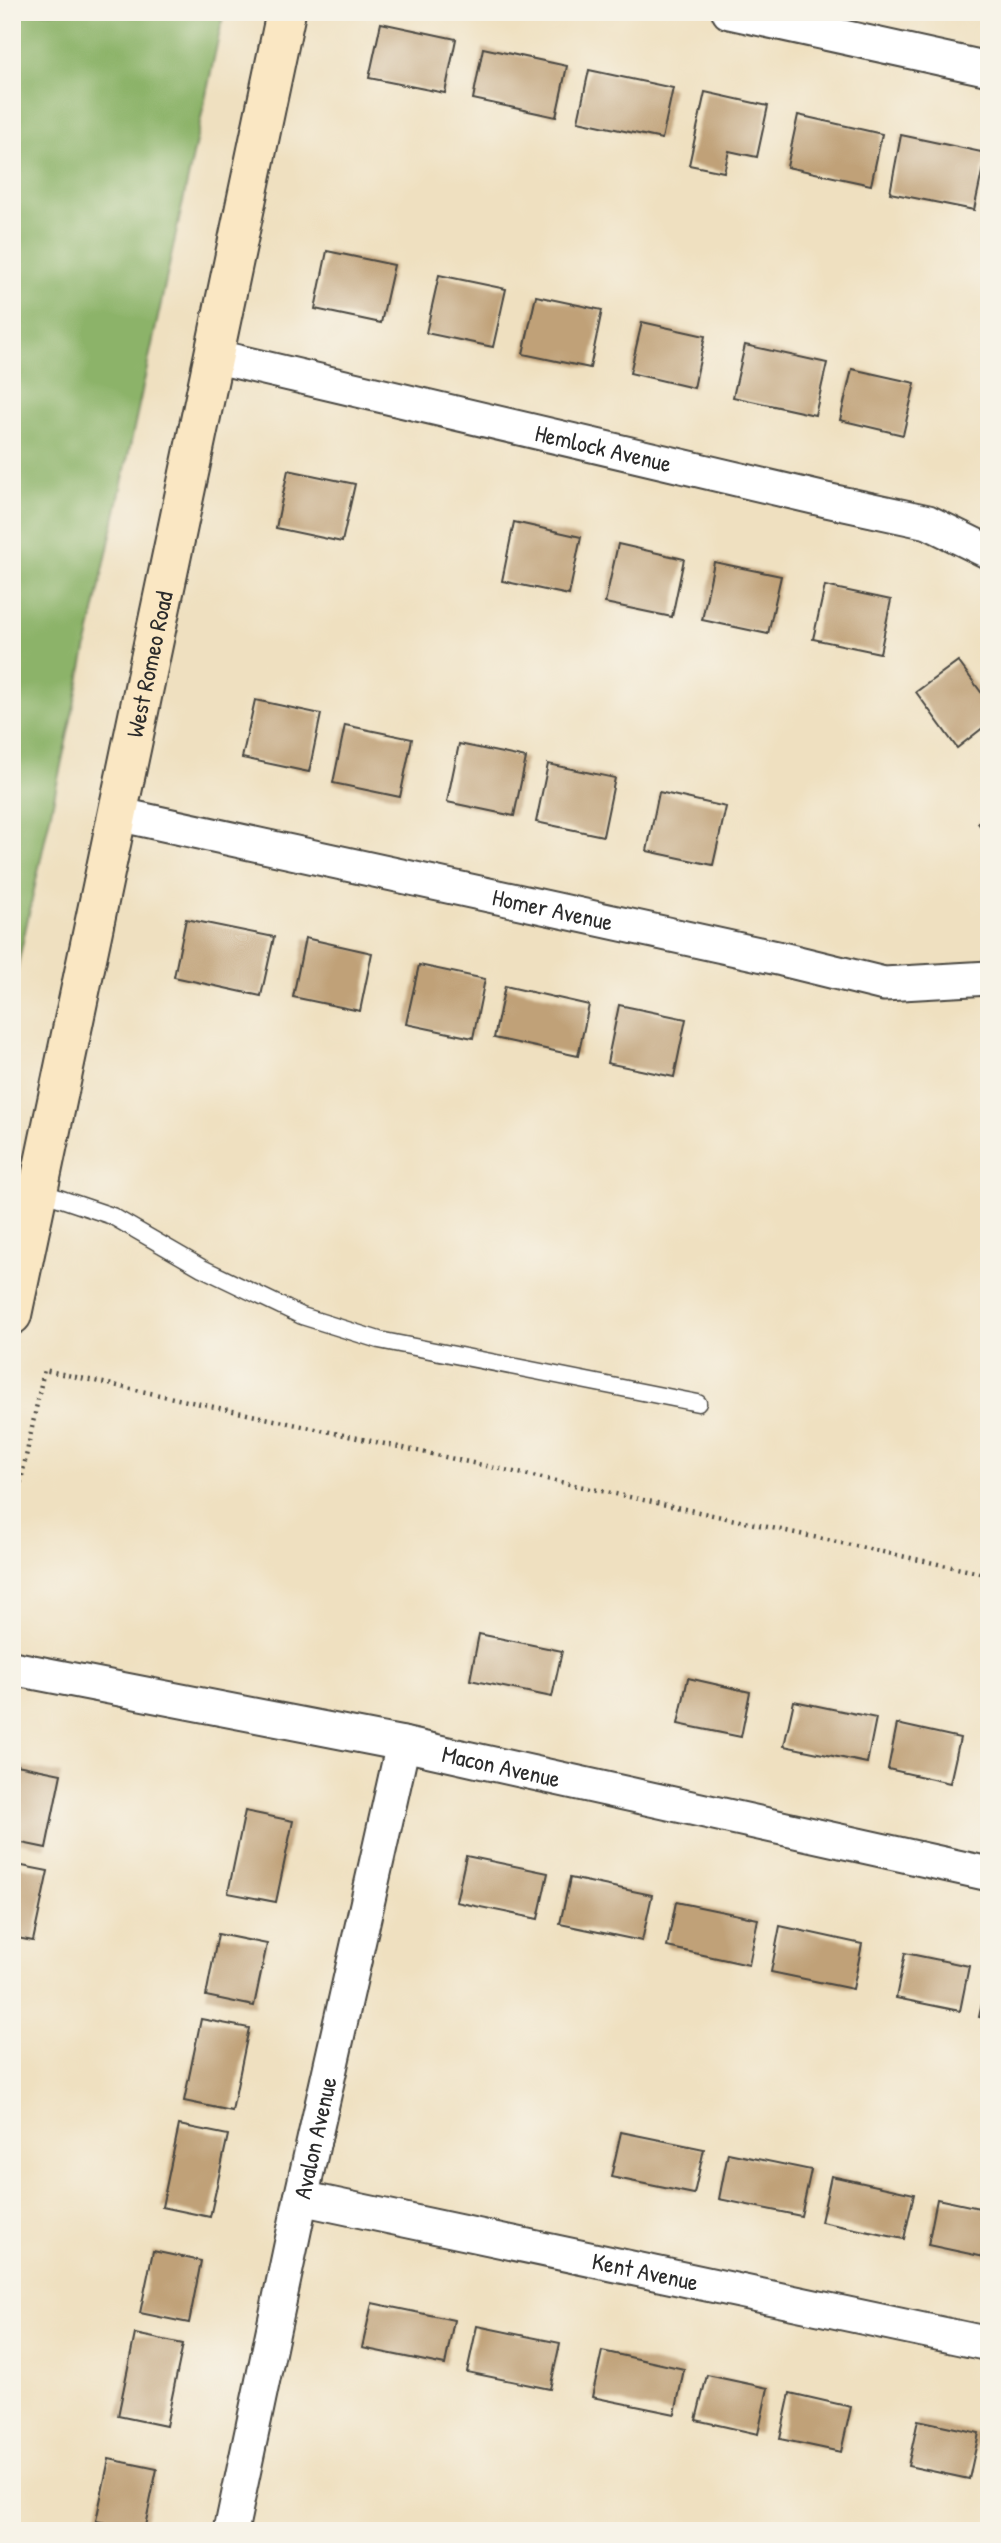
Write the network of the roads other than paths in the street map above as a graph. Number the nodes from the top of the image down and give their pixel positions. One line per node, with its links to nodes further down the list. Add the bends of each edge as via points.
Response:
1 (286, 12): 4 (main road, West Romeo Road)
2 (729, 12): 3 (street)
3 (989, 69)
4 (213, 356): 5 (street, Hemlock Avenue, via 928,522); 6 (main road, West Romeo Road)
5 (989, 552)
6 (117, 814): 7 (street, Homer Avenue, via 884,984); 8 (main road, West Romeo Road)
7 (989, 978)
8 (38, 1191): 9 (main road, West Romeo Road); 10 (lane, via 112,1216 202,1268 302,1316 379,1340)
9 (12, 1315)
10 (698, 1403)
11 (12, 1668): 12 (street, Macon Avenue)
12 (403, 1744): 13 (street, Macon Avenue); 14 (street, Avalon Avenue)
13 (989, 1874)
14 (301, 2198): 15 (street, Kent Avenue); 16 (street, Avalon Avenue)
15 (989, 2344)
16 (231, 2531)

